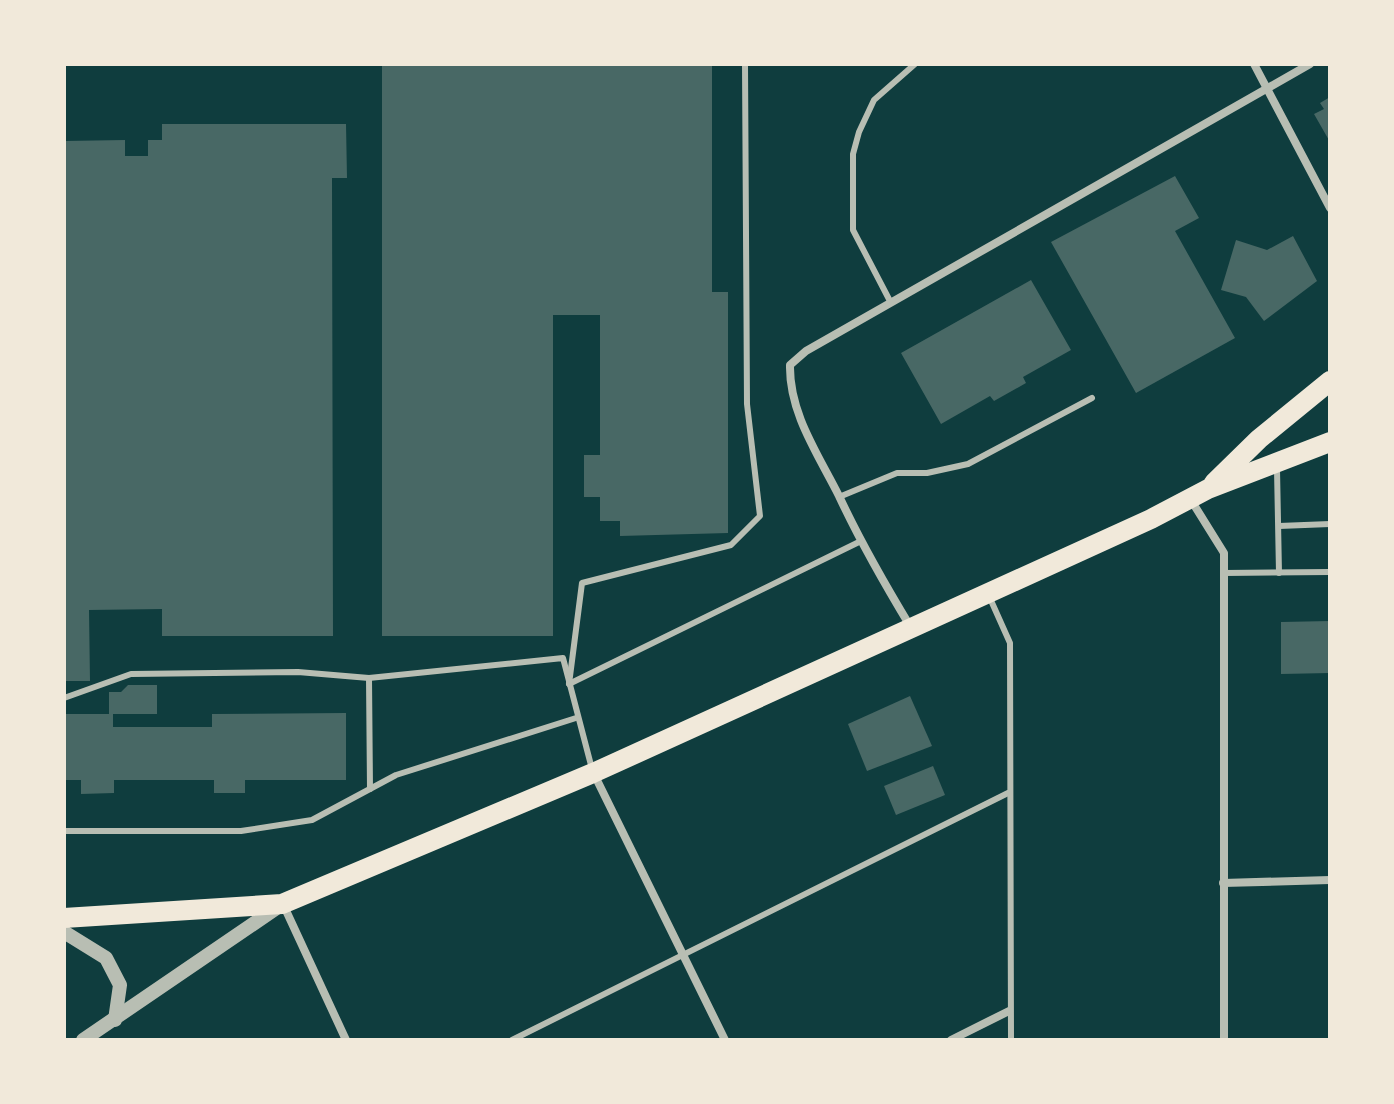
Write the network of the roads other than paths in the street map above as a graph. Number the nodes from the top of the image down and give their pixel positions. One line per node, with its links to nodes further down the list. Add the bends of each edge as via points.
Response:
1 (745, 64): 23 (lane, via 747,404 760,516 731,545 582,583)
2 (915, 64): 7 (lane, via 874,100 853,154 853,230)
3 (1254, 64): 5 (street)
4 (1310, 64): 5 (street)
5 (1267, 88): 6 (street); 7 (street)
6 (1330, 208)
7 (891, 303): 13 (street, via 790,365 804,430)
8 (1330, 381): 12 (main road)
9 (1092, 398): 13 (lane, via 968,464 897,473)
10 (1330, 442): 11 (main road)
11 (1277, 462): 12 (main road); 15 (lane)
12 (1199, 494): 18 (street, via 1220,544); 20 (main road)
13 (839, 497): 16 (street)
14 (1330, 524): 15 (lane)
15 (1279, 526): 19 (lane)
16 (859, 542): 21 (street); 23 (lane)
17 (1330, 572): 19 (lane)
18 (1224, 573): 19 (lane); 31 (street)
19 (1279, 573)
20 (988, 593): 21 (main road); 28 (lane, via 1010,643)
21 (911, 628): 26 (main road)
22 (369, 678): 23 (lane, via 563,658); 24 (lane, via 298,672 131,674); 27 (lane)
23 (569, 684): 25 (lane)
24 (64, 698)
25 (576, 718): 26 (lane); 27 (lane, via 396,775)
26 (593, 773): 32 (main road); 35 (street)
27 (370, 789): 29 (lane, via 312,820 241,831)
28 (1008, 793): 35 (lane); 36 (lane)
29 (64, 831)
30 (1330, 880): 31 (street)
31 (1223, 883): 44 (street)
32 (282, 904): 33 (main road); 37 (street); 39 (street)
33 (64, 918)
34 (64, 932): 37 (street, via 106,958 120,985)
35 (681, 954): 40 (lane); 41 (street)
36 (1009, 1011): 42 (street); 43 (lane)
37 (115, 1020): 38 (street)
38 (83, 1040)
39 (346, 1040)
40 (512, 1040)
41 (725, 1040)
42 (951, 1040)
43 (1011, 1040)
44 (1224, 1040)

